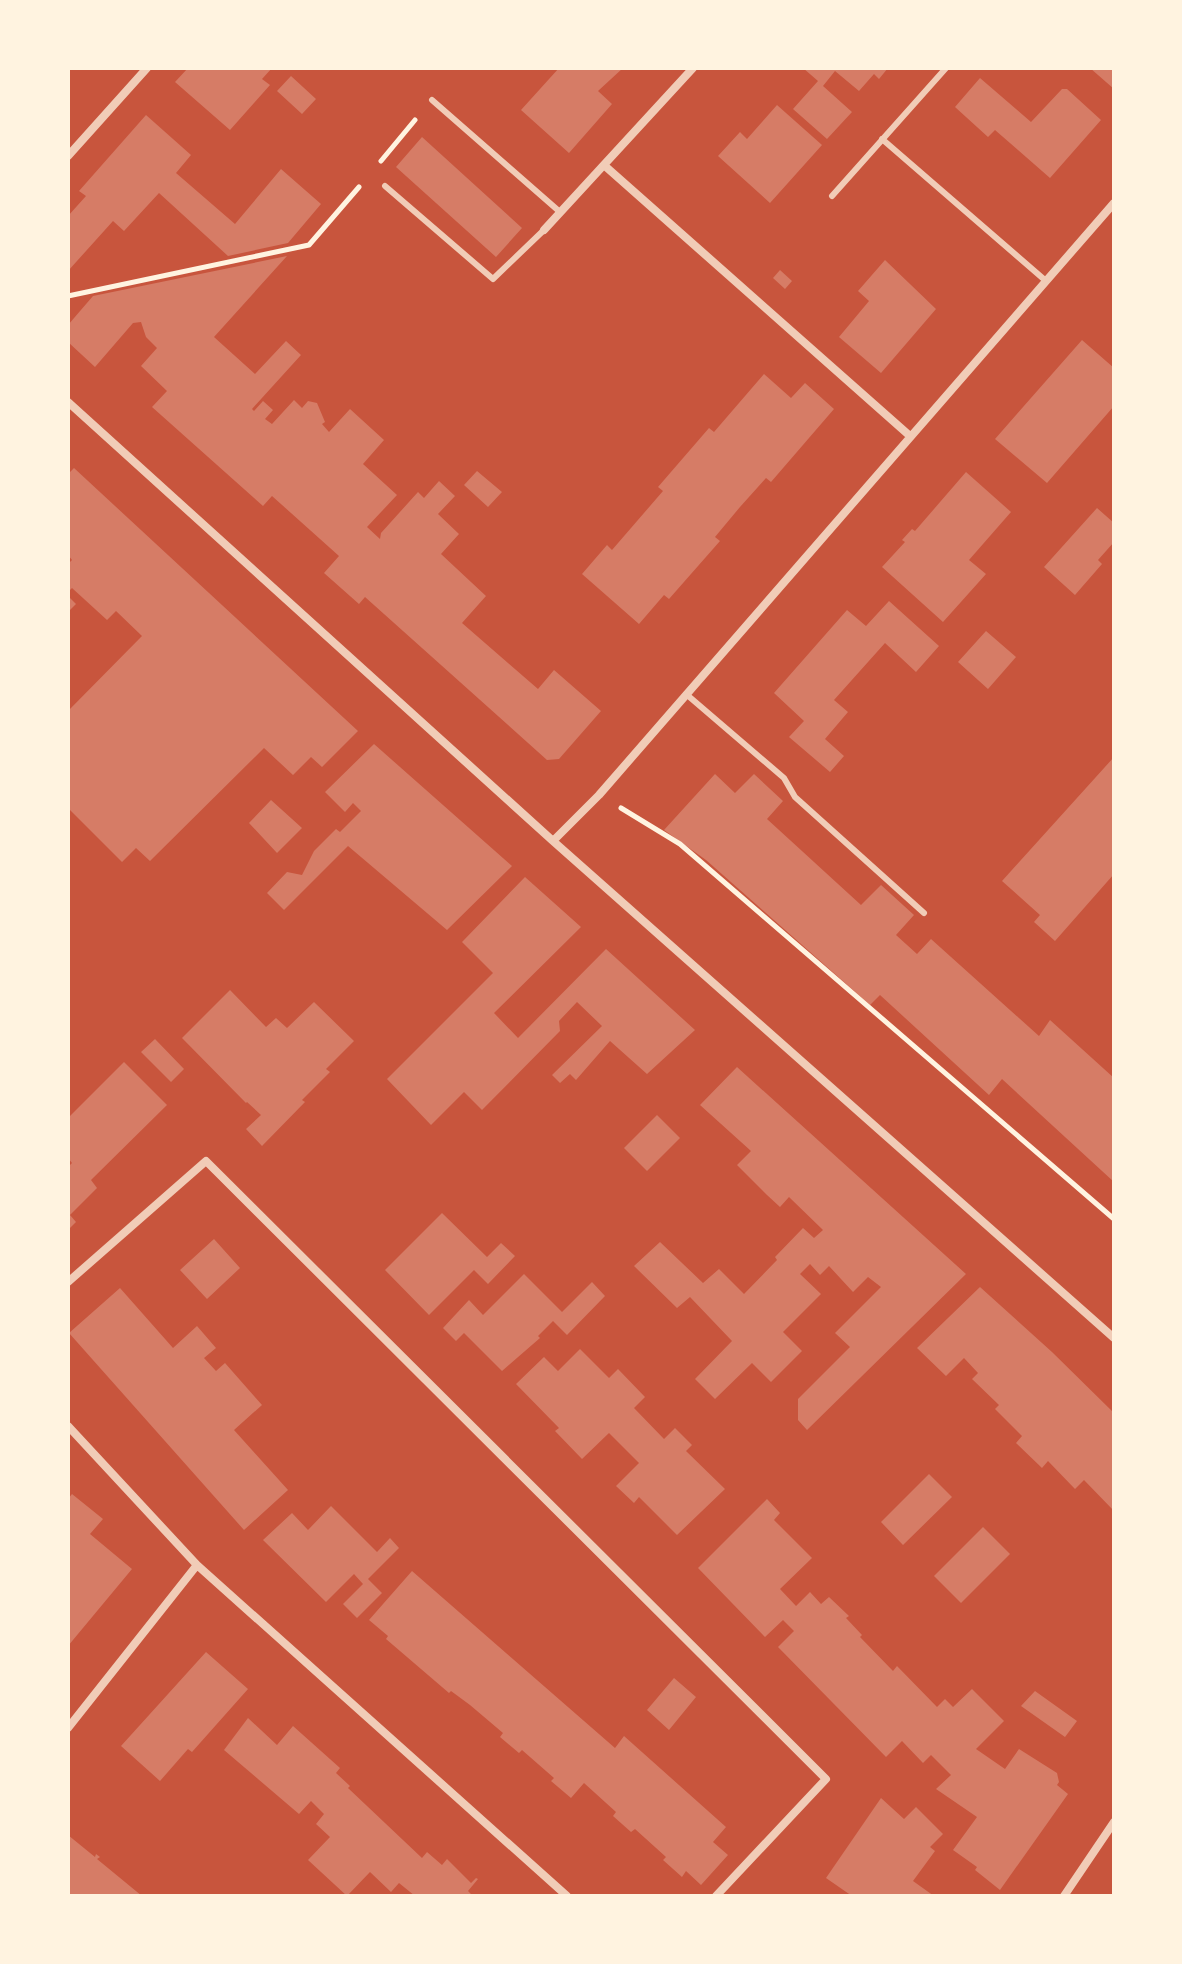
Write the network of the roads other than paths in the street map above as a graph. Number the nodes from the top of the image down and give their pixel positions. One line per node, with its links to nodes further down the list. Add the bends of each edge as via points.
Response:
1 (147, 68): 6 (street)
2 (693, 68): 7 (street)
3 (946, 68): 5 (lane)
4 (432, 100): 11 (lane)
5 (882, 139): 9 (lane); 13 (lane)
6 (68, 156)
7 (605, 166): 11 (street); 15 (street)
8 (385, 186): 12 (lane, via 493,279)
9 (832, 196)
10 (1114, 203): 13 (street)
11 (560, 212): 12 (street)
12 (544, 230)
13 (1046, 281): 15 (street)
14 (68, 402): 17 (street)
15 (910, 436): 16 (street)
16 (686, 694): 17 (street); 18 (lane, via 784,778 795,797)
17 (553, 841): 20 (street)
18 (924, 913)
19 (68, 1282): 26 (street, via 206,1161 826,1779)
20 (1114, 1338)
21 (68, 1426): 22 (street)
22 (197, 1565): 23 (street); 25 (street)
23 (68, 1728)
24 (1114, 1822): 27 (street)
25 (567, 1896)
26 (716, 1896)
27 (1064, 1896)

